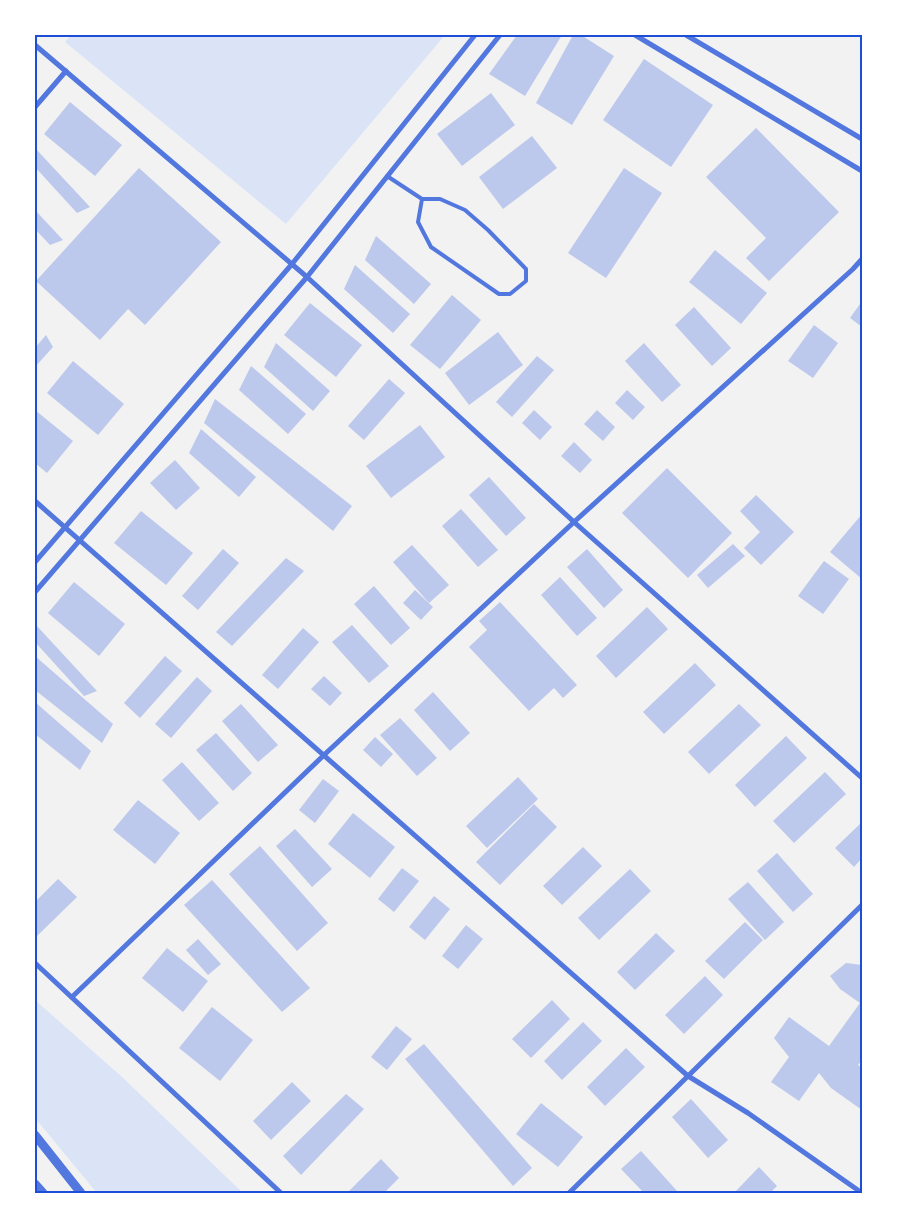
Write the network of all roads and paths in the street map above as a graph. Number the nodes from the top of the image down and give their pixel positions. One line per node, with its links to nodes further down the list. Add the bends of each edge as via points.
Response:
1 (475, 35): 13 (street)
2 (500, 35): 10 (street)
3 (635, 35): 9 (street)
4 (686, 35): 8 (street)
5 (35, 45): 6 (street)
6 (66, 71): 7 (street); 13 (street)
7 (35, 107)
8 (862, 139)
9 (862, 171)
10 (387, 176): 11 (lane); 14 (street)
11 (422, 199): 11 (lane, via 440,199 465,210 526,269 526,281 510,294 499,294 431,247 418,222)
12 (862, 259): 16 (street)
13 (292, 264): 14 (street); 17 (street)
14 (307, 277): 16 (street); 18 (street)
15 (35, 501): 17 (street)
16 (574, 522): 21 (street); 22 (street)
17 (65, 527): 18 (street); 19 (street)
18 (79, 540): 20 (street); 21 (street)
19 (35, 562)
20 (35, 592)
21 (324, 755): 25 (street); 26 (street)
22 (862, 778)
23 (862, 905): 26 (street)
24 (35, 963): 25 (street)
25 (72, 997): 31 (street)
26 (688, 1076): 32 (street); 33 (street, via 748,1113)
27 (35, 1135): 30 (street)
28 (35, 1184): 29 (street)
29 (43, 1193)
30 (81, 1193)
31 (281, 1193)
32 (569, 1193)
33 (862, 1193)

